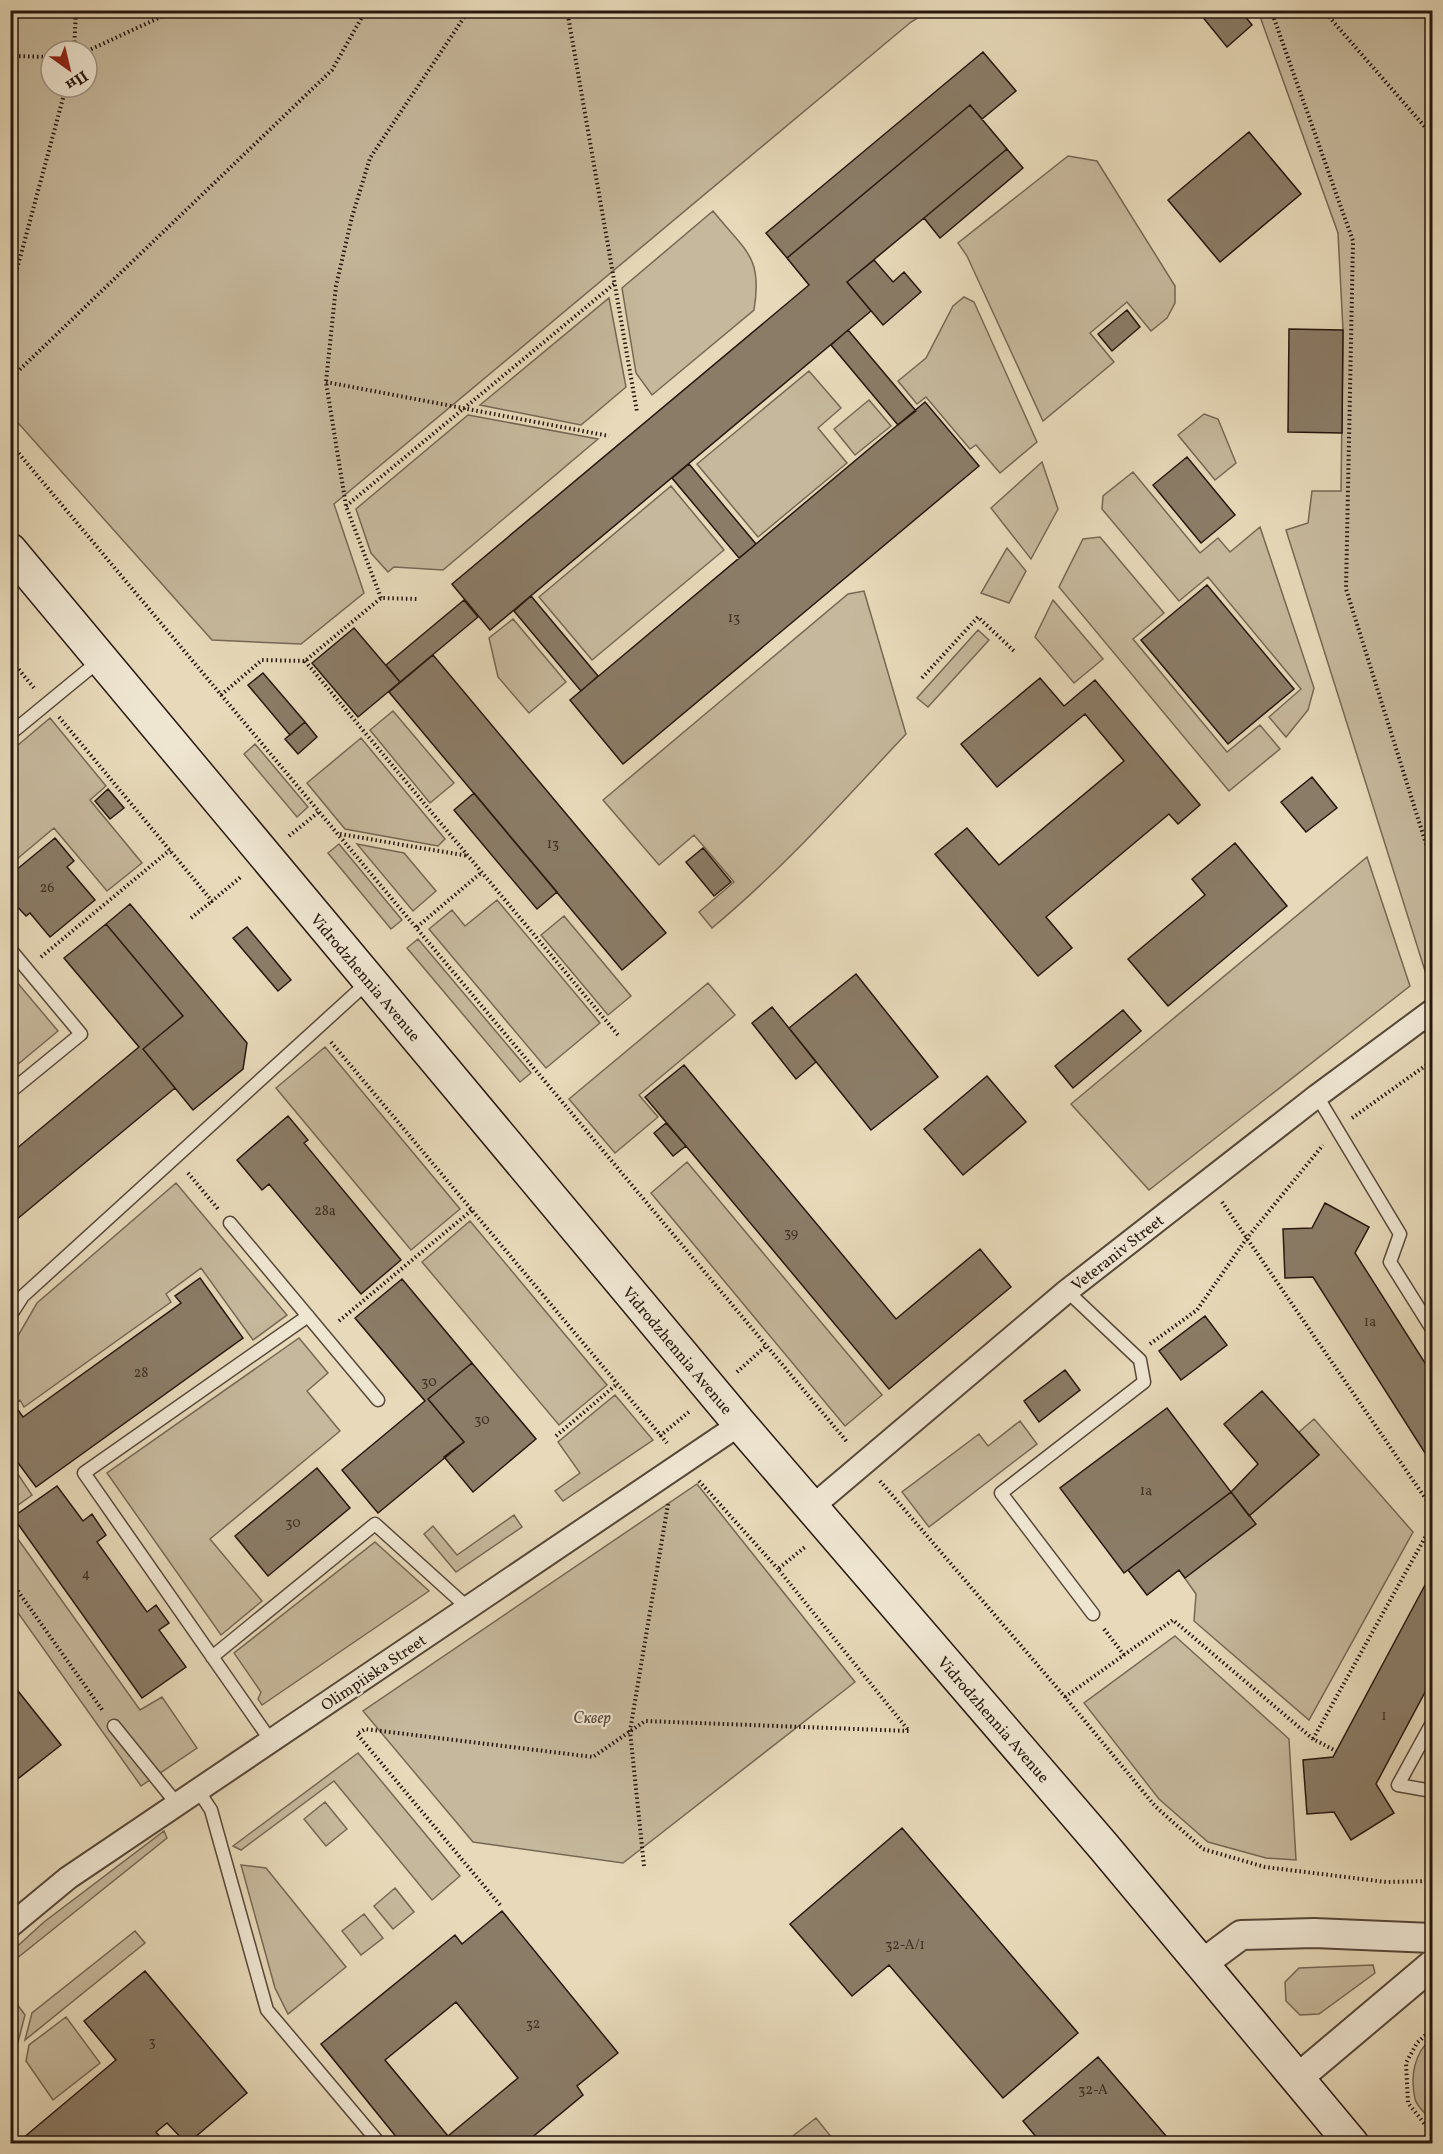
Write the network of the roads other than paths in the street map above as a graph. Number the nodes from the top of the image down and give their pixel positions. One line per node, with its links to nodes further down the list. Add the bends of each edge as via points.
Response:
1 (10, 550): 2 (main road, Vidrodzhennia Avenue)
2 (101, 659): 3 (lane); 5 (main road, Vidrodzhennia Avenue)
3 (10, 734)
4 (10, 949): 7 (lane, via 81,1034)
5 (370, 981): 11 (lane, via 23,1296); 15 (main road, Vidrodzhennia Avenue)
6 (1432, 1011): 8 (street, Veteraniv Street)
7 (10, 1092)
8 (1317, 1096): 10 (street, Veteraniv Street); 13 (lane, via 1400,1234 1390,1262)
9 (230, 1223): 12 (lane)
10 (1066, 1292): 16 (street, Veteraniv Street, via 864,1463); 18 (lane, via 1140,1360 1144,1383 1002,1493)
11 (10, 1316)
12 (308, 1316): 14 (lane); 19 (lane, via 84,1473)
13 (1432, 1329)
14 (378, 1400)
15 (740, 1424): 16 (main road, Vidrodzhennia Avenue); 17 (street, Olimpiiska Street)
16 (821, 1517): 28 (main road, Vidrodzhennia Avenue)
17 (468, 1608): 19 (lane, via 375,1524); 22 (street, Olimpiiska Street)
18 (1093, 1614)
19 (212, 1658): 22 (lane)
20 (1432, 1723): 24 (lane, via 1398,1785)
21 (114, 1726): 25 (lane)
22 (271, 1741): 23 (street, Olimpiiska Street)
23 (198, 1790): 25 (street, Olimpiiska Street); 31 (lane, via 211,1810 267,2010)
24 (1432, 1791)
25 (177, 1804): 26 (street, Olimpiiska Street, via 68,1878)
26 (10, 1926)
27 (1432, 1938): 28 (street, via 1314,1933 1241,1935)
28 (1202, 1964): 30 (main road, Vidrodzhennia Avenue)
29 (1432, 1965): 30 (street)
30 (1298, 2078): 32 (main road, Vidrodzhennia Avenue)
31 (380, 2144)
32 (1352, 2144)

